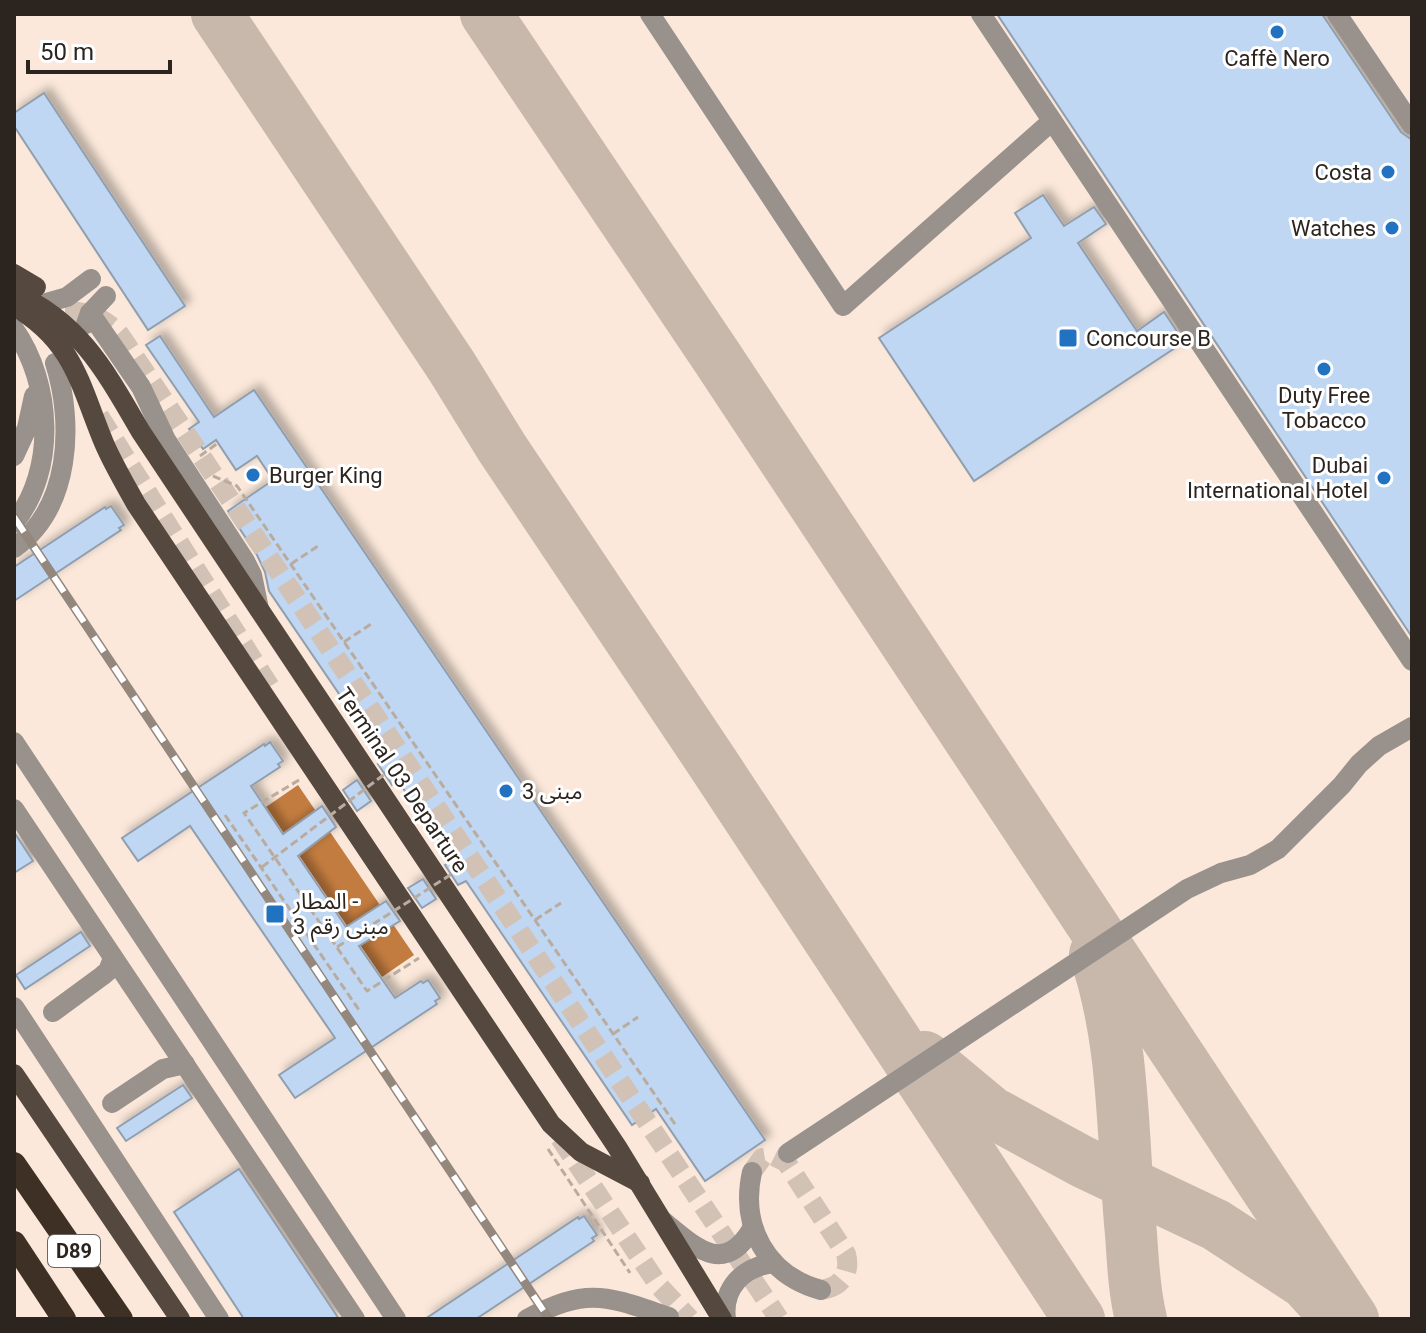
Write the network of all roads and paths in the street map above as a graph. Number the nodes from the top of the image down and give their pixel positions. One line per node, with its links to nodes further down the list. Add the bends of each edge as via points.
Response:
1 (650, 14): 4 (lane, via 843,306 951,222)
2 (981, 14): 4 (lane)
3 (1337, 14): 5 (lane)
4 (1052, 121): 26 (lane)
5 (1412, 125)
6 (14, 274): 8 (main road)
7 (91, 279): 8 (lane, via 67,297)
8 (23, 296): 12 (main road, Terminal 03 Departure); 53 (main road, via 70,359 136,504 551,1124 581,1152)
9 (106, 296): 10 (lane)
10 (90, 313): 12 (lane); 23 (lane, via 141,387 166,440 245,561)
11 (14, 329): 13 (lane)
12 (85, 344): 23 (main road, Terminal 03 Departure)
13 (46, 366): 14 (lane); 19 (lane, via 44,457 29,502); 21 (lane, via 66,405 64,460 44,513)
14 (20, 433): 16 (lane)
15 (218, 443): 17 (path)
16 (14, 456)
17 (197, 459)
18 (208, 474): 22 (path, via 237,486)
19 (14, 523)
20 (318, 546): 22 (path)
21 (14, 548)
22 (291, 564): 25 (path)
23 (259, 609): 53 (main road, Terminal 03 Departure)
24 (371, 624): 25 (path)
25 (344, 642): 36 (path)
26 (1412, 661)
27 (1412, 727): 50 (lane, via 1359,764 1278,849 1171,899)
28 (14, 742): 67 (lane)
29 (390, 770): 33 (path, bridge)
30 (302, 778): 37 (path, via 244,813)
31 (14, 809): 39 (lane)
32 (225, 815): 33 (path)
33 (261, 867): 41 (path)
34 (458, 870): 37 (path, bridge)
35 (561, 903): 36 (path)
36 (535, 920): 44 (path)
37 (337, 947): 38 (path, via 367,991)
38 (421, 957)
39 (113, 958): 42 (lane, via 108,971); 45 (lane)
40 (14, 1007): 65 (lane)
41 (359, 1010)
42 (53, 1012)
43 (638, 1017): 44 (path)
44 (613, 1034): 48 (path)
45 (185, 1064): 47 (lane, via 163,1069); 66 (lane)
46 (14, 1074): 64 (main road)
47 (112, 1103)
48 (677, 1127)
49 (14, 1151): 52 (highway)
50 (788, 1153)
51 (752, 1172): 55 (lane)
52 (20, 1173): 63 (highway, D89)
53 (640, 1183): 54 (main road, Terminal 03 Departure)
54 (662, 1220): 55 (lane, via 712,1255 737,1248); 69 (main road, Terminal 03 Departure)
55 (752, 1229): 58 (lane)
56 (14, 1243): 59 (highway, D89)
57 (14, 1259): 59 (highway)
58 (773, 1263): 60 (lane); 69 (lane, via 738,1278)
59 (42, 1286): 62 (highway, D89)
60 (821, 1290)
61 (669, 1317): 68 (lane, via 585,1296)
62 (64, 1319)
63 (121, 1319)
64 (180, 1319)
65 (219, 1319)
66 (355, 1319)
67 (396, 1319)
68 (527, 1319)
69 (724, 1319)

